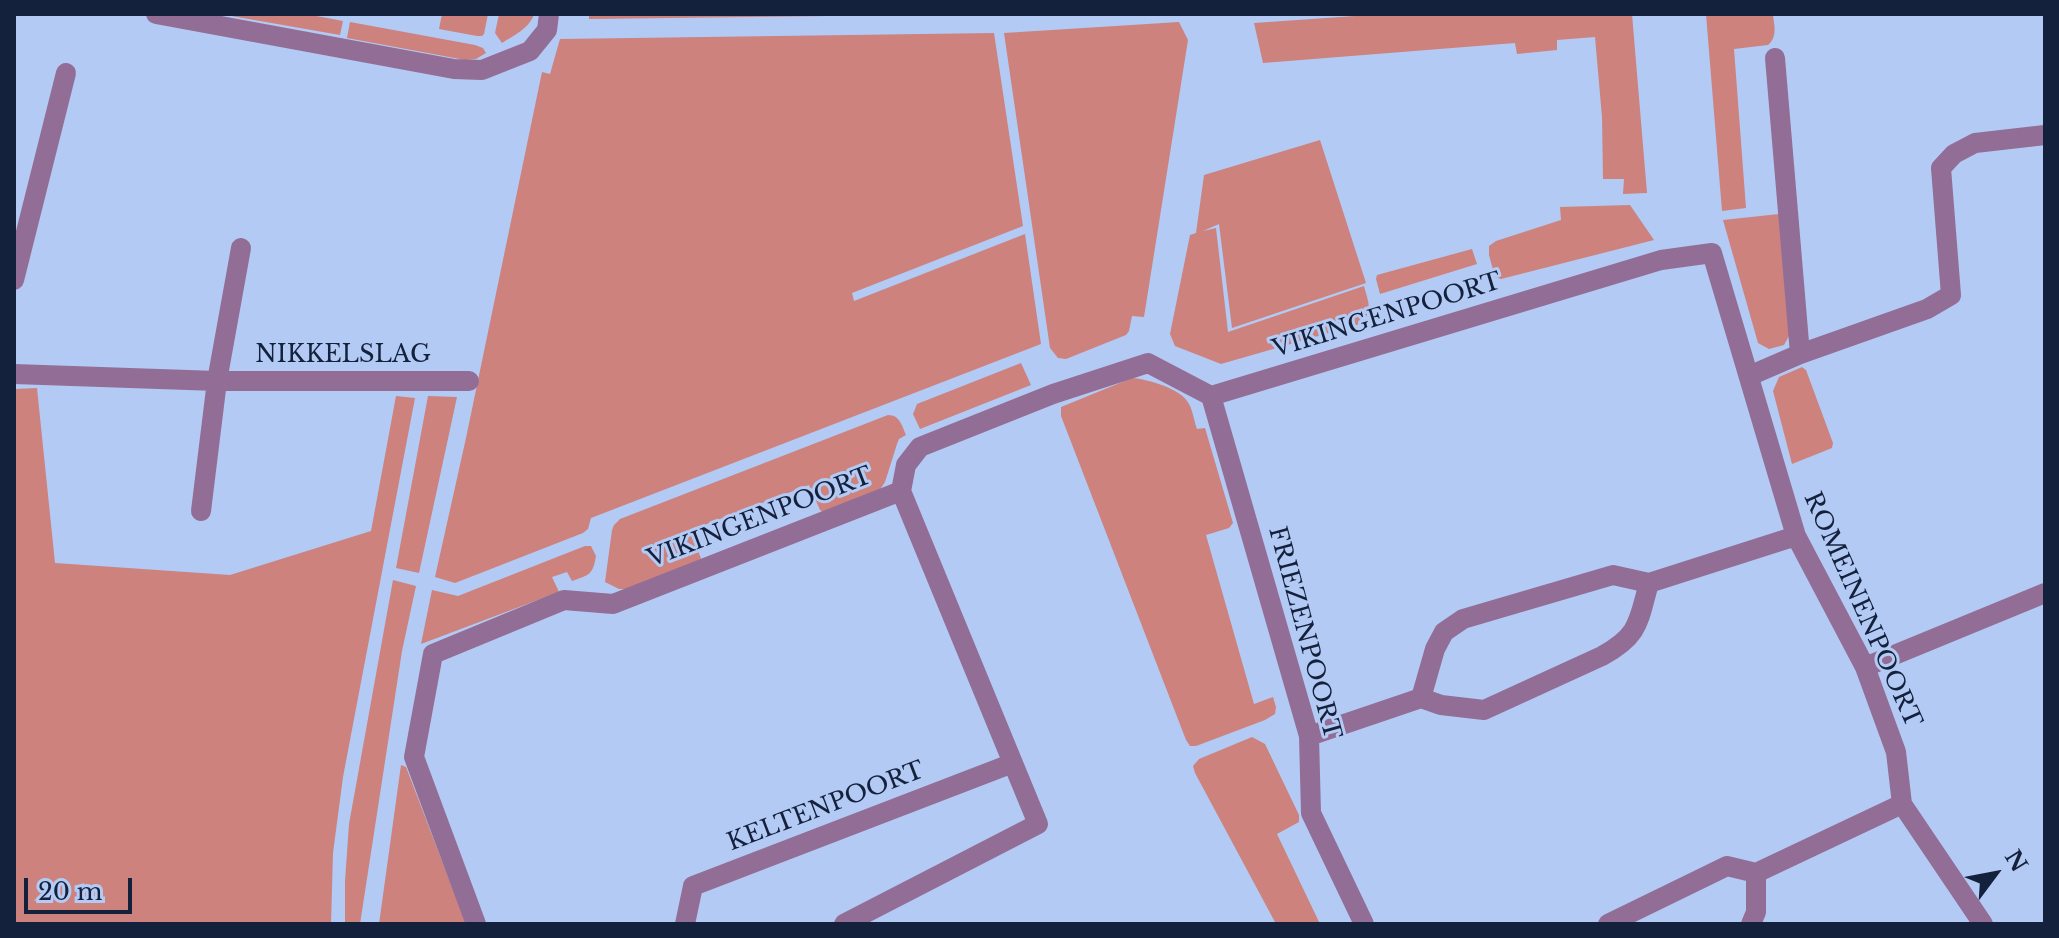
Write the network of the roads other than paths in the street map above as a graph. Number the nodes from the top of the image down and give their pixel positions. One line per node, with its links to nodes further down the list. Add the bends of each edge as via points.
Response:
1 (156, 14): 2 (street, via 482,70 530,51 547,30)
2 (549, 14)
3 (1775, 58): 9 (street)
4 (66, 73): 8 (street)
5 (2045, 135): 9 (street, via 1975,143 1941,168 1951,295 1927,309)
6 (241, 248): 12 (street, NIKKELSLAG)
7 (1712, 253): 11 (street, ROMEINENPOORT); 14 (street, VIKINGENPOORT, via 1661,260)
8 (14, 280)
9 (1800, 354): 11 (street)
10 (14, 374): 12 (street, NIKKELSLAG)
11 (1749, 376): 17 (street, ROMEINENPOORT)
12 (217, 381): 13 (street, NIKKELSLAG); 16 (street, NIKKELSLAG)
13 (469, 381)
14 (1211, 396): 15 (street, VIKINGENPOORT, via 1148,363 920,447 906,465); 22 (street, FRIEZENPOORT)
15 (901, 491): 23 (street); 26 (street, VIKINGENPOORT, via 613,604 564,600 433,654 414,757)
16 (201, 511)
17 (1796, 536): 18 (street); 20 (street, ROMEINENPOORT)
18 (1649, 583): 21 (street, via 1637,627 1602,656 1484,710); 21 (street, via 1613,575 1463,619 1444,632)
19 (2045, 593): 20 (street)
20 (1865, 667): 24 (street, ROMEINENPOORT, via 1896,752)
21 (1421, 698): 22 (street)
22 (1309, 736): 29 (street, FRIEZENPOORT, via 1311,813)
23 (1013, 763): 27 (street, KELTENPOORT, via 693,886); 28 (street, via 1038,824)
24 (1902, 804): 25 (street); 32 (street, ROMEINENPOORT)
25 (1756, 873): 30 (street, via 1727,866); 31 (street)
26 (476, 924)
27 (685, 924)
28 (844, 924)
29 (1364, 924)
30 (1608, 924)
31 (1751, 924)
32 (1983, 924)

